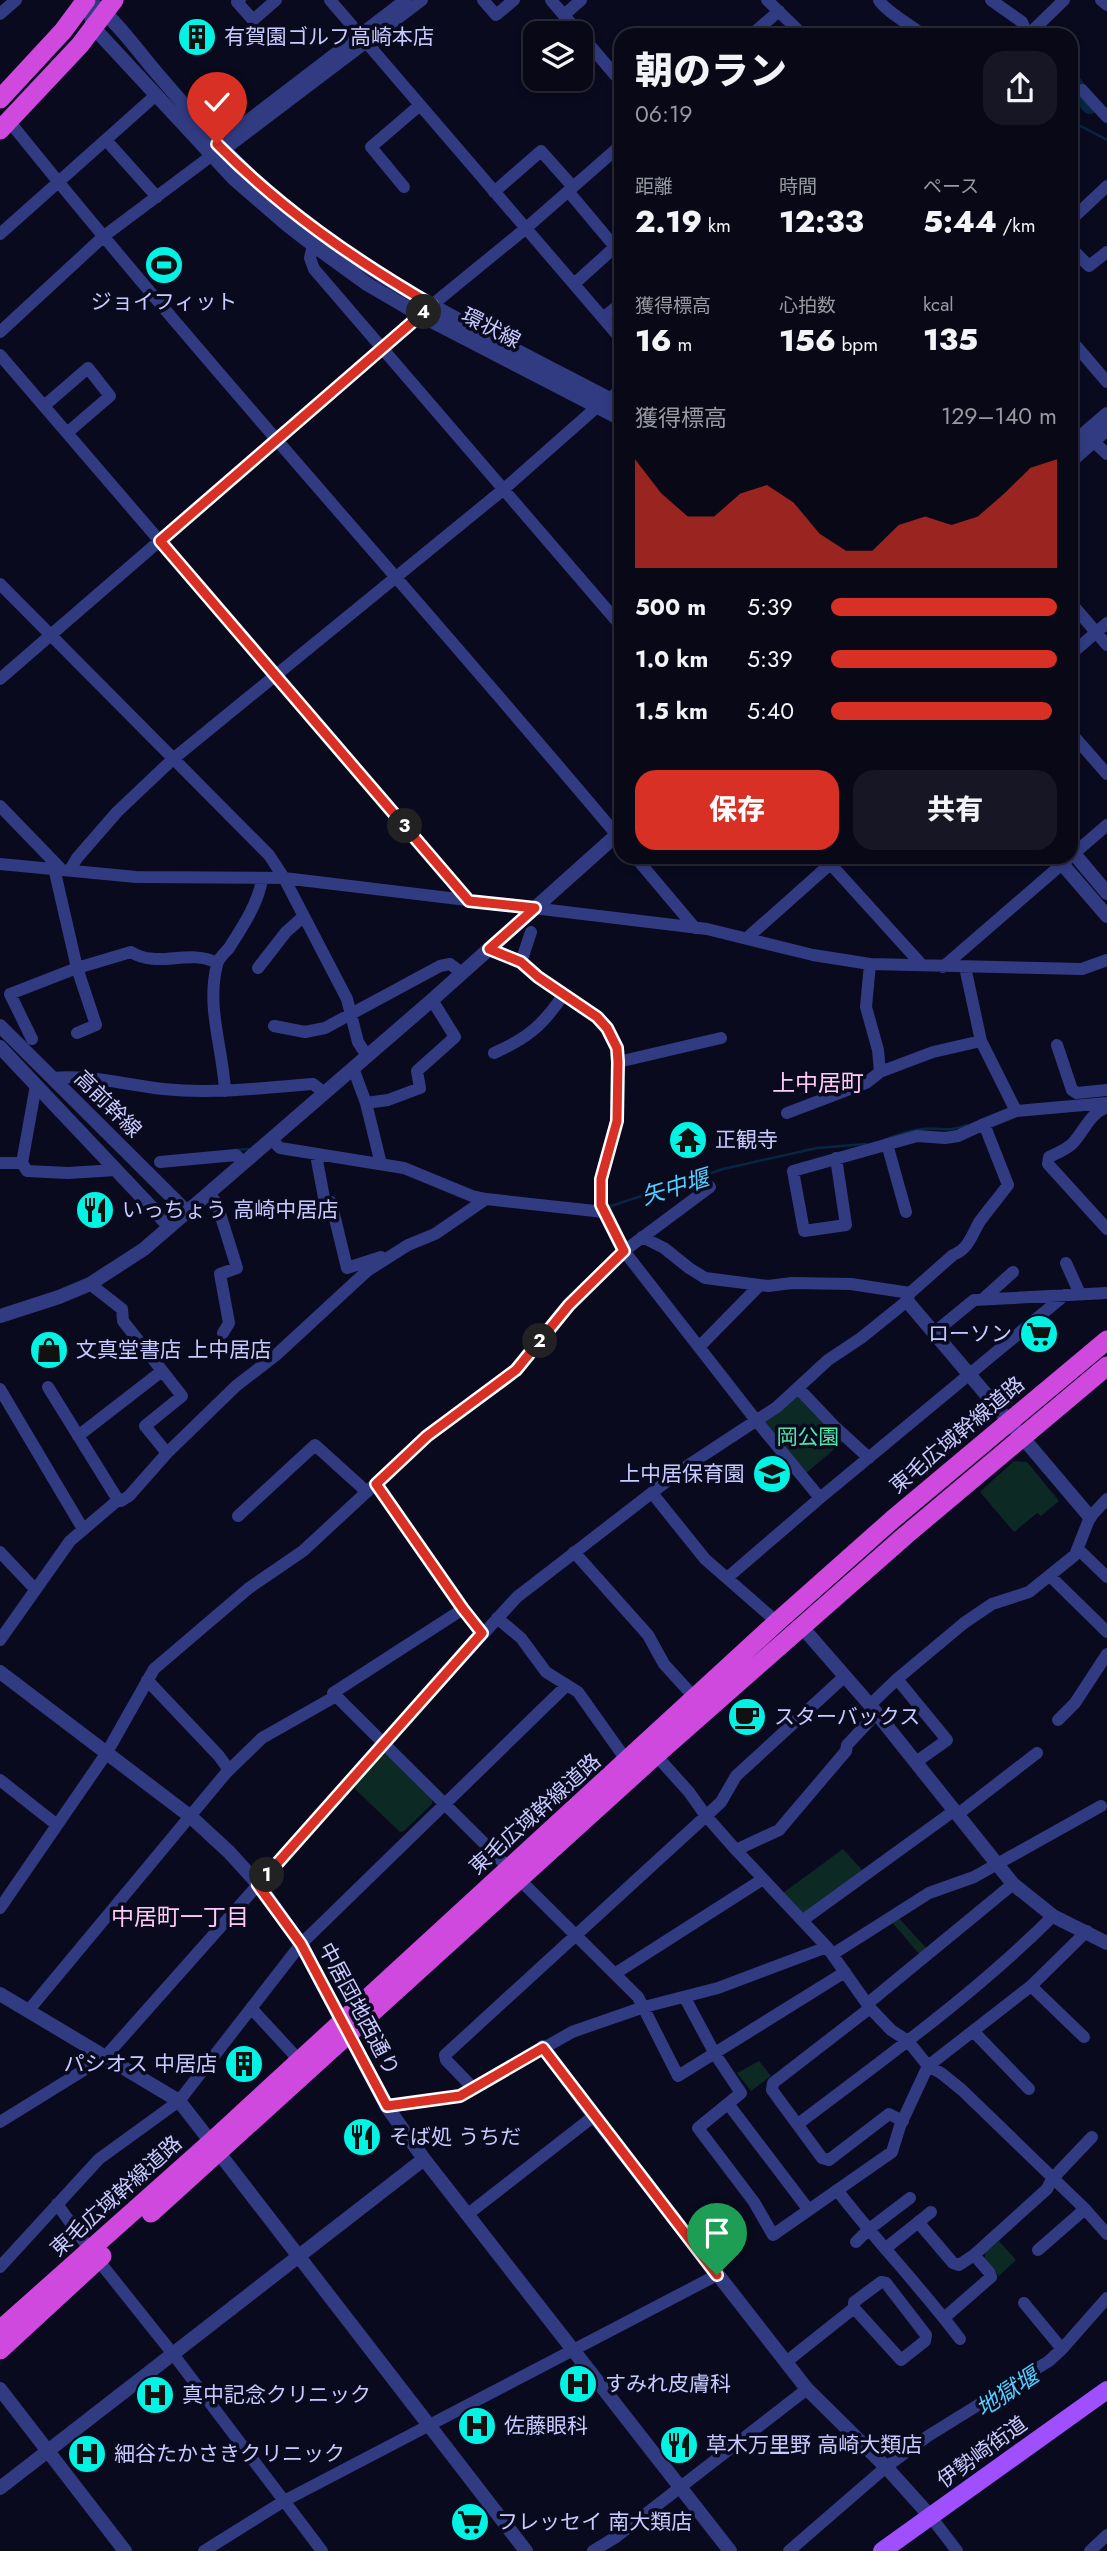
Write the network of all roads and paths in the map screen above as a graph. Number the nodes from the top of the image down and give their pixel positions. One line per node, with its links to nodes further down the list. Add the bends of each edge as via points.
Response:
1 (16, 0): 20 (street)
2 (87, 0): 19 (street, 環状線); 33 (highway)
3 (240, 0): 4 (street, via 237,2 253,20)
4 (276, 0)
5 (330, 0): 28 (street)
6 (405, 0): 28 (street)
7 (422, 0): 28 (street)
8 (483, 0): 9 (street, via 496,15)
9 (514, 0)
10 (551, 0): 21 (street)
11 (581, 0): 21 (street)
12 (767, 0): 18 (street)
13 (879, 0): 25 (street, via 882,7)
14 (991, 0): 26 (street)
15 (1064, 0): 27 (street)
16 (1101, 0): 17 (street)
17 (1107, 5)
18 (779, 11): 23 (street); 24 (street)
19 (104, 13): 32 (street, 環状線); 36 (highway); 38 (street, 環状線)
20 (0, 14)
21 (564, 15): 22 (street)
22 (569, 21)
23 (759, 28)
24 (796, 28)
25 (914, 28)
26 (1025, 28)
27 (1035, 28)
28 (363, 38): 34 (street); 38 (street)
29 (593, 49): 30 (street)
30 (614, 74)
31 (1082, 90): 35 (street)
32 (156, 95): 37 (street); 38 (street, 環状線)
33 (0, 99)
34 (420, 105): 42 (street, via 370,147); 44 (street)
35 (1104, 108)
36 (5, 125): 40 (street)
37 (106, 140): 40 (street); 45 (street)
38 (217, 150): 45 (street); 50 (street, 環状線, via 260,202); 56 (street, 環状線, via 320,234)
39 (614, 151): 43 (street)
40 (58, 182): 48 (street); 49 (street)
41 (1107, 186): 46 (street)
42 (404, 187)
43 (571, 189): 44 (street, via 541,151); 47 (street); 51 (street)
44 (494, 192): 47 (street)
45 (157, 197): 49 (street)
46 (1078, 213)
47 (525, 229): 55 (street); 56 (street)
48 (0, 234)
49 (104, 236): 61 (street); 72 (street)
50 (313, 245): 58 (street, 環状線); 62 (street, via 310,258 314,269)
51 (614, 246)
52 (614, 248): 55 (street)
53 (1107, 252): 54 (street, via 1090,266)
54 (1078, 255)
55 (574, 284): 59 (street)
56 (432, 305): 58 (street); 66 (street, 環状線)
57 (614, 309): 59 (street)
58 (420, 315): 62 (street); 66 (street, 環状線)
59 (603, 318): 60 (street)
60 (614, 331)
61 (0, 332)
62 (382, 348): 72 (street); 76 (street)
63 (1078, 348): 65 (street)
64 (0, 355): 67 (street)
65 (1107, 382)
66 (612, 400): 76 (street)
67 (44, 406): 70 (street); 70 (street, via 88,368 110,396)
68 (1107, 414): 71 (street)
69 (1107, 429): 73 (street)
70 (67, 433): 77 (street)
71 (1078, 439)
72 (276, 440): 77 (street); 78 (street)
73 (1093, 441): 74 (street); 75 (street)
74 (1107, 454)
75 (1078, 455)
76 (504, 489): 78 (street); 81 (street)
77 (160, 541): 84 (street); 87 (street)
78 (396, 576): 87 (street); 94 (street)
79 (0, 584): 84 (street)
80 (1078, 611): 83 (street)
81 (614, 618)
82 (1107, 623): 83 (street)
83 (1096, 632): 85 (street); 86 (street)
84 (51, 636): 88 (street); 90 (street)
85 (1107, 645)
86 (1078, 648)
87 (274, 676): 90 (street); 108 (street)
88 (0, 680)
89 (1078, 741): 91 (street)
90 (173, 759): 104 (street, via 117,812 78,858); 106 (street, via 269,855)
91 (1107, 774)
92 (0, 806): 104 (street)
93 (1107, 825): 96 (street)
94 (614, 828)
95 (614, 840): 109 (street)
96 (1078, 847)
97 (0, 864): 104 (street)
98 (641, 864): 112 (street)
99 (826, 864): 114 (street)
100 (835, 864): 120 (street)
101 (1058, 864): 121 (street)
102 (1072, 864): 110 (street)
103 (1076, 864): 107 (street)
104 (61, 869): 105 (street, via 136,877); 123 (street)
105 (262, 878): 106 (street); 117 (street, via 244,922)
106 (284, 878): 108 (street); 111 (street)
107 (1107, 893)
108 (469, 901): 109 (street)
109 (535, 908): 112 (street); 115 (street)
110 (1107, 916)
111 (303, 917): 124 (street); 129 (street)
112 (695, 928): 114 (street)
113 (531, 932): 118 (street)
114 (747, 938): 119 (street)
115 (489, 949): 118 (street); 125 (street)
116 (1107, 960): 122 (street, via 1082,970)
117 (217, 962): 123 (street, via 192,957 149,961 131,952); 146 (street, via 214,1007)
118 (521, 962): 126 (street)
119 (870, 964): 120 (street); 142 (street, via 866,1007)
120 (922, 965): 121 (street)
121 (943, 967): 122 (street)
122 (965, 967): 135 (street)
123 (76, 968): 127 (street); 132 (street, via 96,1025)
124 (258, 968)
125 (462, 973): 128 (street); 129 (street, via 450,964 440,966)
126 (564, 994): 138 (street, via 527,1037); 140 (street, via 607,1028)
127 (5, 996): 134 (street)
128 (432, 1000): 139 (street); 148 (street, via 455,1037 417,1071 420,1088)
129 (351, 1014): 131 (street, via 325,1028 305,1032); 139 (street)
130 (0, 1026): 143 (street, 高前幹線)
131 (274, 1026)
132 (76, 1033)
133 (720, 1038): 140 (street)
134 (32, 1039)
135 (981, 1041): 142 (street, via 933,1052); 150 (street)
136 (1057, 1045): 145 (street, via 1072,1090)
137 (0, 1047): 144 (street, 高前幹線)
138 (494, 1053)
139 (367, 1056): 141 (street)
140 (618, 1062): 167 (street, via 617,1121 601,1179)
141 (353, 1068): 147 (street); 148 (street)
142 (880, 1072): 151 (street, via 866,1083)
143 (52, 1078): 146 (street); 166 (street, 高前幹線)
144 (37, 1085): 159 (street); 162 (street, 高前幹線)
145 (1107, 1090)
146 (225, 1091): 147 (street, via 313,1084)
147 (325, 1093): 153 (street)
148 (366, 1103): 161 (street)
149 (1107, 1105): 150 (street); 170 (street, via 1091,1117 1075,1141 1049,1157 1048,1164)
150 (1014, 1108): 152 (street)
151 (787, 1113)
152 (984, 1124): 154 (street, via 958,1136 917,1136); 181 (street, via 1008,1185 971,1240)
153 (272, 1140): 155 (street, via 280,1148); 160 (street)
154 (887, 1144): 156 (street); 168 (street)
155 (316, 1155): 161 (street); 173 (street, via 325,1203 331,1202 347,1268)
156 (836, 1158): 156 (street, via 793,1171 804,1231 845,1224)
157 (160, 1162): 160 (street, via 236,1155)
158 (0, 1163): 159 (street)
159 (22, 1163): 162 (street, via 32,1172)
160 (244, 1163): 164 (street)
161 (381, 1164): 165 (street, via 412,1170)
162 (116, 1170): 169 (street, 高前幹線)
163 (710, 1187): 171 (street)
164 (209, 1193): 166 (street); 185 (street, via 217,1204 237,1268 219,1274 229,1323)
165 (486, 1199): 167 (street); 173 (street, via 435,1234)
166 (187, 1212): 169 (street)
167 (604, 1212): 172 (street)
168 (906, 1212)
169 (170, 1227): 176 (street)
170 (1107, 1229)
171 (642, 1237): 172 (street); 177 (street, via 705,1278)
172 (624, 1251): 187 (street); 200 (street, via 569,1305 516,1370 427,1436)
173 (398, 1252): 198 (street, via 367,1271)
174 (1066, 1263): 179 (street)
175 (1013, 1272): 182 (street)
176 (90, 1284): 183 (street); 189 (street, via 122,1309 122,1321)
177 (759, 1286): 181 (street, via 851,1284); 187 (street)
178 (1107, 1293): 179 (street)
179 (1080, 1294): 180 (street)
180 (1065, 1295): 182 (street); 190 (street)
181 (908, 1297): 184 (street); 192 (street)
182 (983, 1299): 184 (street, via 974,1300)
183 (0, 1316)
184 (935, 1332): 190 (street)
185 (223, 1333)
186 (1107, 1340): 195 (highway, 東毛広域幹線道路)
187 (699, 1347): 194 (street)
188 (1107, 1366): 197 (highway, 東毛広域幹線道路)
189 (162, 1371): 196 (street); 198 (street, via 182,1396 145,1426)
190 (969, 1373): 195 (street); 199 (street)
191 (48, 1387): 196 (street)
192 (798, 1388): 194 (street); 199 (street)
193 (0, 1389): 207 (street)
194 (755, 1419): 201 (street); 202 (street)
195 (1009, 1421): 197 (street); 217 (highway, 東毛広域幹線道路)
196 (78, 1436): 204 (street)
197 (1022, 1437): 206 (street); 218 (highway, 東毛広域幹線道路)
198 (167, 1453): 204 (street, via 129,1496)
199 (869, 1458): 202 (street)
200 (372, 1488): 205 (street, via 314,1445); 215 (street); 226 (street, via 303,1551 249,1588 154,1669)
201 (652, 1493): 210 (street); 213 (street, via 705,1559)
202 (820, 1498): 213 (street)
203 (1107, 1499): 206 (street)
204 (118, 1500): 207 (street)
205 (238, 1516)
206 (1090, 1517): 208 (street)
207 (83, 1529): 214 (street, via 59,1553)
208 (1079, 1550): 211 (street); 212 (street)
209 (0, 1552): 214 (street)
210 (574, 1552): 216 (street); 229 (street, via 648,1635 664,1664)
211 (1050, 1576): 219 (street); 225 (street, via 1030,1592 992,1604)
212 (1107, 1577)
213 (727, 1578): 217 (street)
214 (35, 1589): 221 (street)
215 (463, 1609): 220 (street); 228 (street, via 333,1693)
216 (497, 1618): 220 (street); 227 (street, via 521,1638 546,1672)
217 (777, 1622): 229 (highway, 東毛広域幹線道路)
218 (802, 1627): 224 (street); 233 (highway, 東毛広域幹線道路)
219 (1107, 1632)
220 (482, 1633): 232 (street)
221 (0, 1640)
222 (1107, 1654): 231 (street, via 1075,1703)
223 (0, 1672): 235 (street, 中居団地西通り)
224 (845, 1676): 230 (street); 243 (street, via 736,1776 721,1802)
225 (897, 1679): 230 (street); 237 (street, via 947,1740)
226 (147, 1680): 235 (street); 238 (street)
227 (566, 1686): 236 (street, via 578,1692); 240 (street)
228 (336, 1696): 232 (street); 238 (street, via 262,1738)
229 (694, 1697): 233 (highway, 東毛広域幹線道路)
230 (873, 1709): 237 (street); 246 (street, via 846,1751 779,1830)
231 (1058, 1720)
232 (383, 1744): 240 (street); 251 (street)
233 (651, 1750): 236 (highway, 東毛広域幹線道路); 243 (street); 248 (highway, 東毛広域幹線道路)
234 (1037, 1753): 242 (street)
235 (106, 1754): 244 (street, 中居団地西通り); 245 (street)
236 (627, 1761): 248 (highway, 東毛広域幹線道路)
237 (916, 1762): 242 (street)
238 (229, 1770): 244 (street)
239 (0, 1780): 245 (street)
240 (445, 1804): 248 (street); 258 (street)
241 (1101, 1806): 247 (street)
242 (956, 1812): 247 (street); 254 (street)
243 (706, 1816): 246 (street); 256 (street)
244 (191, 1817): 251 (street, 中居団地西通り); 268 (street)
245 (57, 1825): 252 (street)
246 (736, 1850): 249 (street)
247 (998, 1863): 250 (street); 259 (street, via 929,1893)
248 (514, 1874): 256 (street); 269 (highway, 東毛広域幹線道路)
249 (763, 1879): 254 (street); 261 (street)
250 (1013, 1884): 253 (street); 265 (street)
251 (258, 1885): 258 (street, 中居団地西通り); 275 (street)
252 (1, 1902)
253 (1053, 1916): 255 (street); 272 (street, via 1015,1954)
254 (803, 1920): 259 (street)
255 (1087, 1931): 257 (street); 262 (street)
256 (575, 1935): 261 (street); 278 (street, via 445,2054)
257 (1107, 1943)
258 (301, 1944): 267 (street); 269 (street, 中居団地西通り)
259 (830, 1951): 260 (street); 264 (street)
260 (845, 1972): 265 (street); 274 (street)
261 (616, 1973): 266 (street)
262 (1031, 1986): 270 (street); 271 (street)
263 (0, 1994): 268 (street)
264 (685, 1998): 266 (street); 274 (street)
265 (869, 2006): 272 (street); 286 (street, via 773,2083 772,2091)
266 (644, 2007): 273 (street, via 572,2032); 274 (street, via 678,2076)
267 (251, 2008): 276 (street); 280 (street)
268 (28, 2011): 275 (street)
269 (344, 2028): 276 (highway, 東毛広域幹線道路); 282 (street, 中居団地西通り); 288 (highway, 東毛広域幹線道路)
270 (974, 2032): 277 (street); 279 (street)
271 (1084, 2037)
272 (908, 2041): 277 (street); 286 (street)
273 (543, 2048): 278 (street); 283 (street)
274 (715, 2054): 281 (street, via 741,2093)
275 (105, 2057): 280 (street); 285 (street)
276 (299, 2060): 288 (highway, 東毛広域幹線道路)
277 (928, 2066): 284 (street); 290 (street, via 962,2090)
278 (473, 2088): 282 (street, via 460,2096)
279 (1029, 2089)
280 (179, 2101): 288 (street); 293 (street, via 99,2159)
281 (729, 2105): 294 (street); 294 (street, via 698,2128 774,2235)
282 (387, 2106): 289 (street, 中居団地西通り)
283 (594, 2116): 297 (street); 308 (street)
284 (903, 2121): 286 (street, via 890,2114 829,2160 822,2158); 291 (street, via 892,2152)
285 (0, 2122)
286 (798, 2124)
287 (1093, 2137): 290 (street)
288 (215, 2147): 304 (highway, 東毛広域幹線道路); 306 (street)
289 (424, 2159): 297 (street, 中居団地西通り); 306 (street)
290 (1052, 2179): 295 (street); 305 (street, via 1047,2189)
291 (838, 2190): 294 (street); 299 (street)
292 (910, 2198): 299 (street)
293 (57, 2204): 304 (street); 307 (street)
294 (808, 2210)
295 (1085, 2210): 300 (street); 303 (street)
296 (931, 2212): 298 (street)
297 (468, 2214): 317 (street, 中居団地西通り)
298 (918, 2222): 302 (street); 305 (street, via 953,2263 959,2265)
299 (868, 2230): 301 (street); 302 (street)
300 (1107, 2234)
301 (856, 2242)
302 (886, 2248): 312 (street)
303 (1038, 2250)
304 (94, 2255): 313 (highway, 東毛広域幹線道路); 316 (highway, 東毛広域幹線道路); 318 (street)
305 (974, 2255): 312 (street, via 991,2277)
306 (300, 2256): 318 (street); 323 (street)
307 (0, 2267)
308 (717, 2275): 317 (street); 319 (street)
309 (1107, 2298): 315 (street)
310 (1024, 2303): 315 (street)
311 (854, 2308): 311 (street, via 854,2302 886,2283 926,2335 925,2341 901,2360); 319 (street)
312 (944, 2318): 314 (street)
313 (0, 2330)
314 (960, 2339)
315 (1062, 2349): 325 (street)
316 (0, 2350)
317 (574, 2350): 323 (street); 326 (street, 中居団地西通り)
318 (173, 2354): 324 (street); 328 (street)
319 (786, 2362): 321 (street)
320 (0, 2389): 324 (street)
321 (807, 2389): 325 (street); 326 (street)
322 (1107, 2390): 329 (main road, 伊勢崎街道)
323 (428, 2426): 328 (street); 334 (street)
324 (48, 2451): 327 (street); 331 (street)
325 (886, 2467): 329 (street); 337 (street)
326 (680, 2486): 335 (street); 336 (street, 中居団地西通り)
327 (0, 2488)
328 (284, 2501): 332 (street); 333 (street)
329 (931, 2517): 338 (main road, 伊勢崎街道); 339 (street)
330 (1107, 2535): 340 (street)
331 (125, 2551)
332 (204, 2551)
333 (322, 2551)
334 (526, 2551)
335 (593, 2551)
336 (730, 2551)
337 (789, 2551)
338 (882, 2551)
339 (957, 2551)
340 (1090, 2551)

